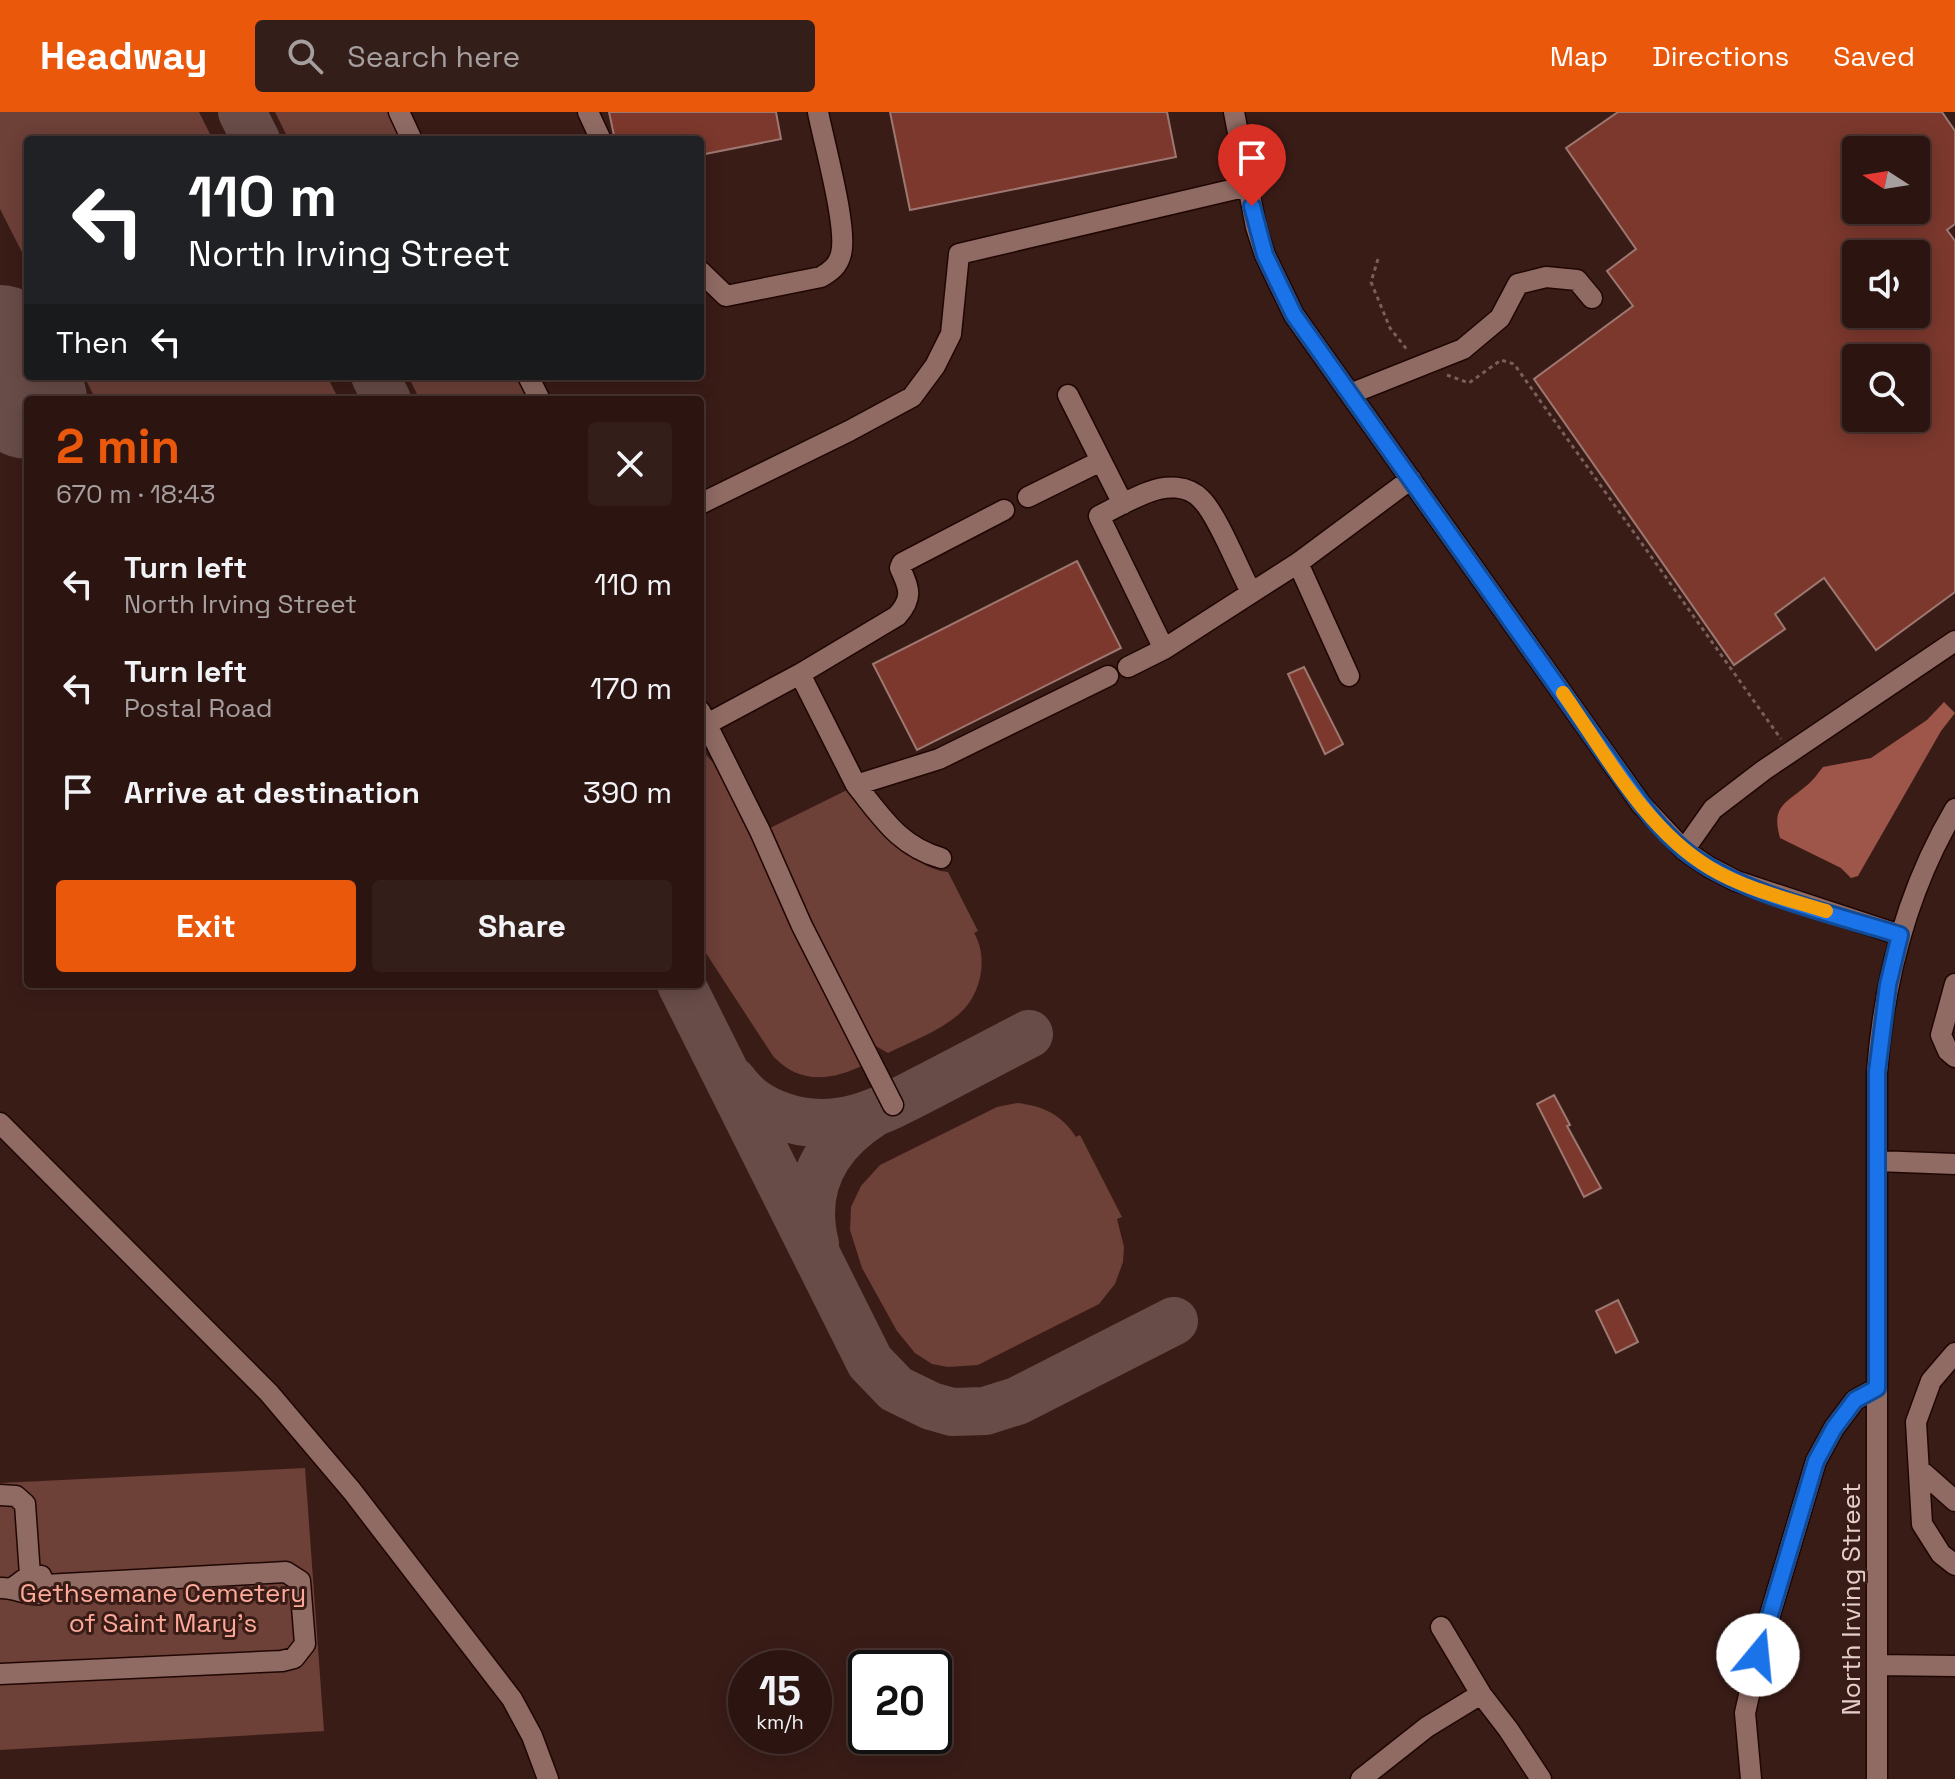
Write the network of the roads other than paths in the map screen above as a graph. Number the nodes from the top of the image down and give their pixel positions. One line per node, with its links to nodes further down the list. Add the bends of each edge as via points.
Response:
1 (399, 112): 5 (street)
2 (588, 112): 6 (street)
3 (818, 112): 8 (street, via 842,230 834,269 821,277 726,296)
4 (1234, 112): 7 (street)
5 (410, 136)
6 (599, 136)
7 (1248, 186): 10 (street, via 1276,281); 15 (street, via 959,254 951,334 912,397)
8 (704, 275)
9 (1592, 298): 10 (street, via 1577,280 1546,277 1518,284 1500,318 1463,349)
10 (1350, 394): 13 (street)
11 (1068, 395): 12 (street)
12 (1101, 461): 14 (street); 16 (street)
13 (1411, 479): 18 (street); 30 (street, via 1641,804)
14 (1028, 497)
15 (704, 502)
16 (1123, 504): 19 (street, via 1160,489 1193,493 1207,506); 21 (street, via 1099,516)
17 (1004, 510): 23 (street, via 902,563 908,604 897,616)
18 (1298, 563): 19 (street); 25 (street)
19 (1251, 592): 21 (street)
20 (1955, 641): 30 (street, via 1713,809)
21 (1164, 649): 22 (street)
22 (1128, 667)
23 (800, 674): 26 (street); 28 (street)
24 (1108, 676): 28 (street, via 939,759)
25 (1349, 676)
26 (704, 718)
27 (704, 720): 35 (street)
28 (856, 785): 31 (street, via 900,838)
29 (1955, 809): 32 (street, North Irving Street, via 1926,864)
30 (1684, 850): 32 (street, via 1736,881)
31 (941, 858)
32 (1900, 935): 37 (street, North Irving Street, via 1880,1037)
33 (1955, 984): 34 (street, via 1941,1035)
34 (1955, 1057)
35 (893, 1105)
36 (0, 1123): 51 (street, via 269,1393 333,1469 512,1699)
37 (1877, 1161): 38 (street); 40 (street, North Irving Street)
38 (1955, 1164)
39 (1955, 1353): 41 (street, via 1931,1381 1916,1422)
40 (1877, 1388): 47 (street, North Irving Street); 54 (street, via 1855,1400 1816,1461 1745,1713)
41 (1919, 1469): 43 (street); 44 (street, via 1922,1524 1941,1554)
42 (0, 1495): 45 (street, via 16,1496 25,1504)
43 (1955, 1501)
44 (1955, 1565)
45 (22, 1584): 49 (street, via 286,1572 300,1581 305,1644 294,1658 282,1661)
46 (1441, 1627): 50 (street)
47 (1877, 1665): 48 (street); 55 (street, North Irving Street)
48 (1955, 1666)
49 (0, 1674)
50 (1481, 1694): 52 (street, via 1427,1727); 53 (street)
51 (548, 1779)
52 (1361, 1779)
53 (1541, 1779)
54 (1751, 1779)
55 (1877, 1779)

